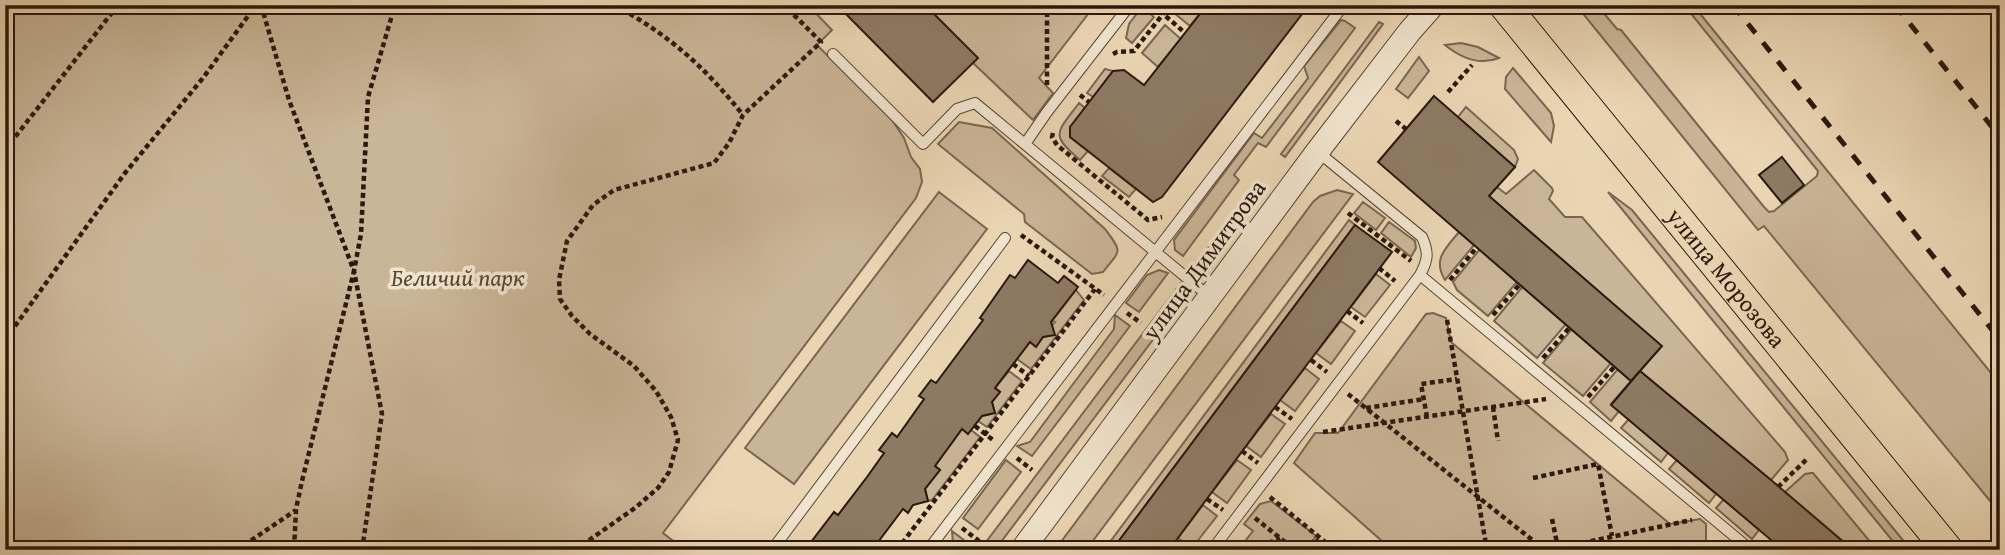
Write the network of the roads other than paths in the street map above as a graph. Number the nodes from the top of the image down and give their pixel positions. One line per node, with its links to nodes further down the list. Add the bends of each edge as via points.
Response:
1 (1130, 5): 6 (lane)
2 (1433, 5): 7 (street, улица Димитрова)
3 (1504, 5): 17 (main road, улица Морозова)
4 (1343, 6): 9 (lane)
5 (834, 54): 6 (lane, via 923,144 957,109 975,103)
6 (1025, 144): 9 (lane)
7 (1317, 152): 10 (lane, via 1422,237 1429,251); 11 (street, улица Димитрова)
8 (1009, 242): 12 (lane)
9 (1155, 252): 11 (lane); 13 (lane)
10 (1420, 275): 15 (lane, via 1334,381); 16 (lane)
11 (1210, 297): 14 (street, улица Димитрова)
12 (772, 550)
13 (928, 550)
14 (1022, 550)
15 (1212, 550)
16 (1751, 550)
17 (1948, 550)

